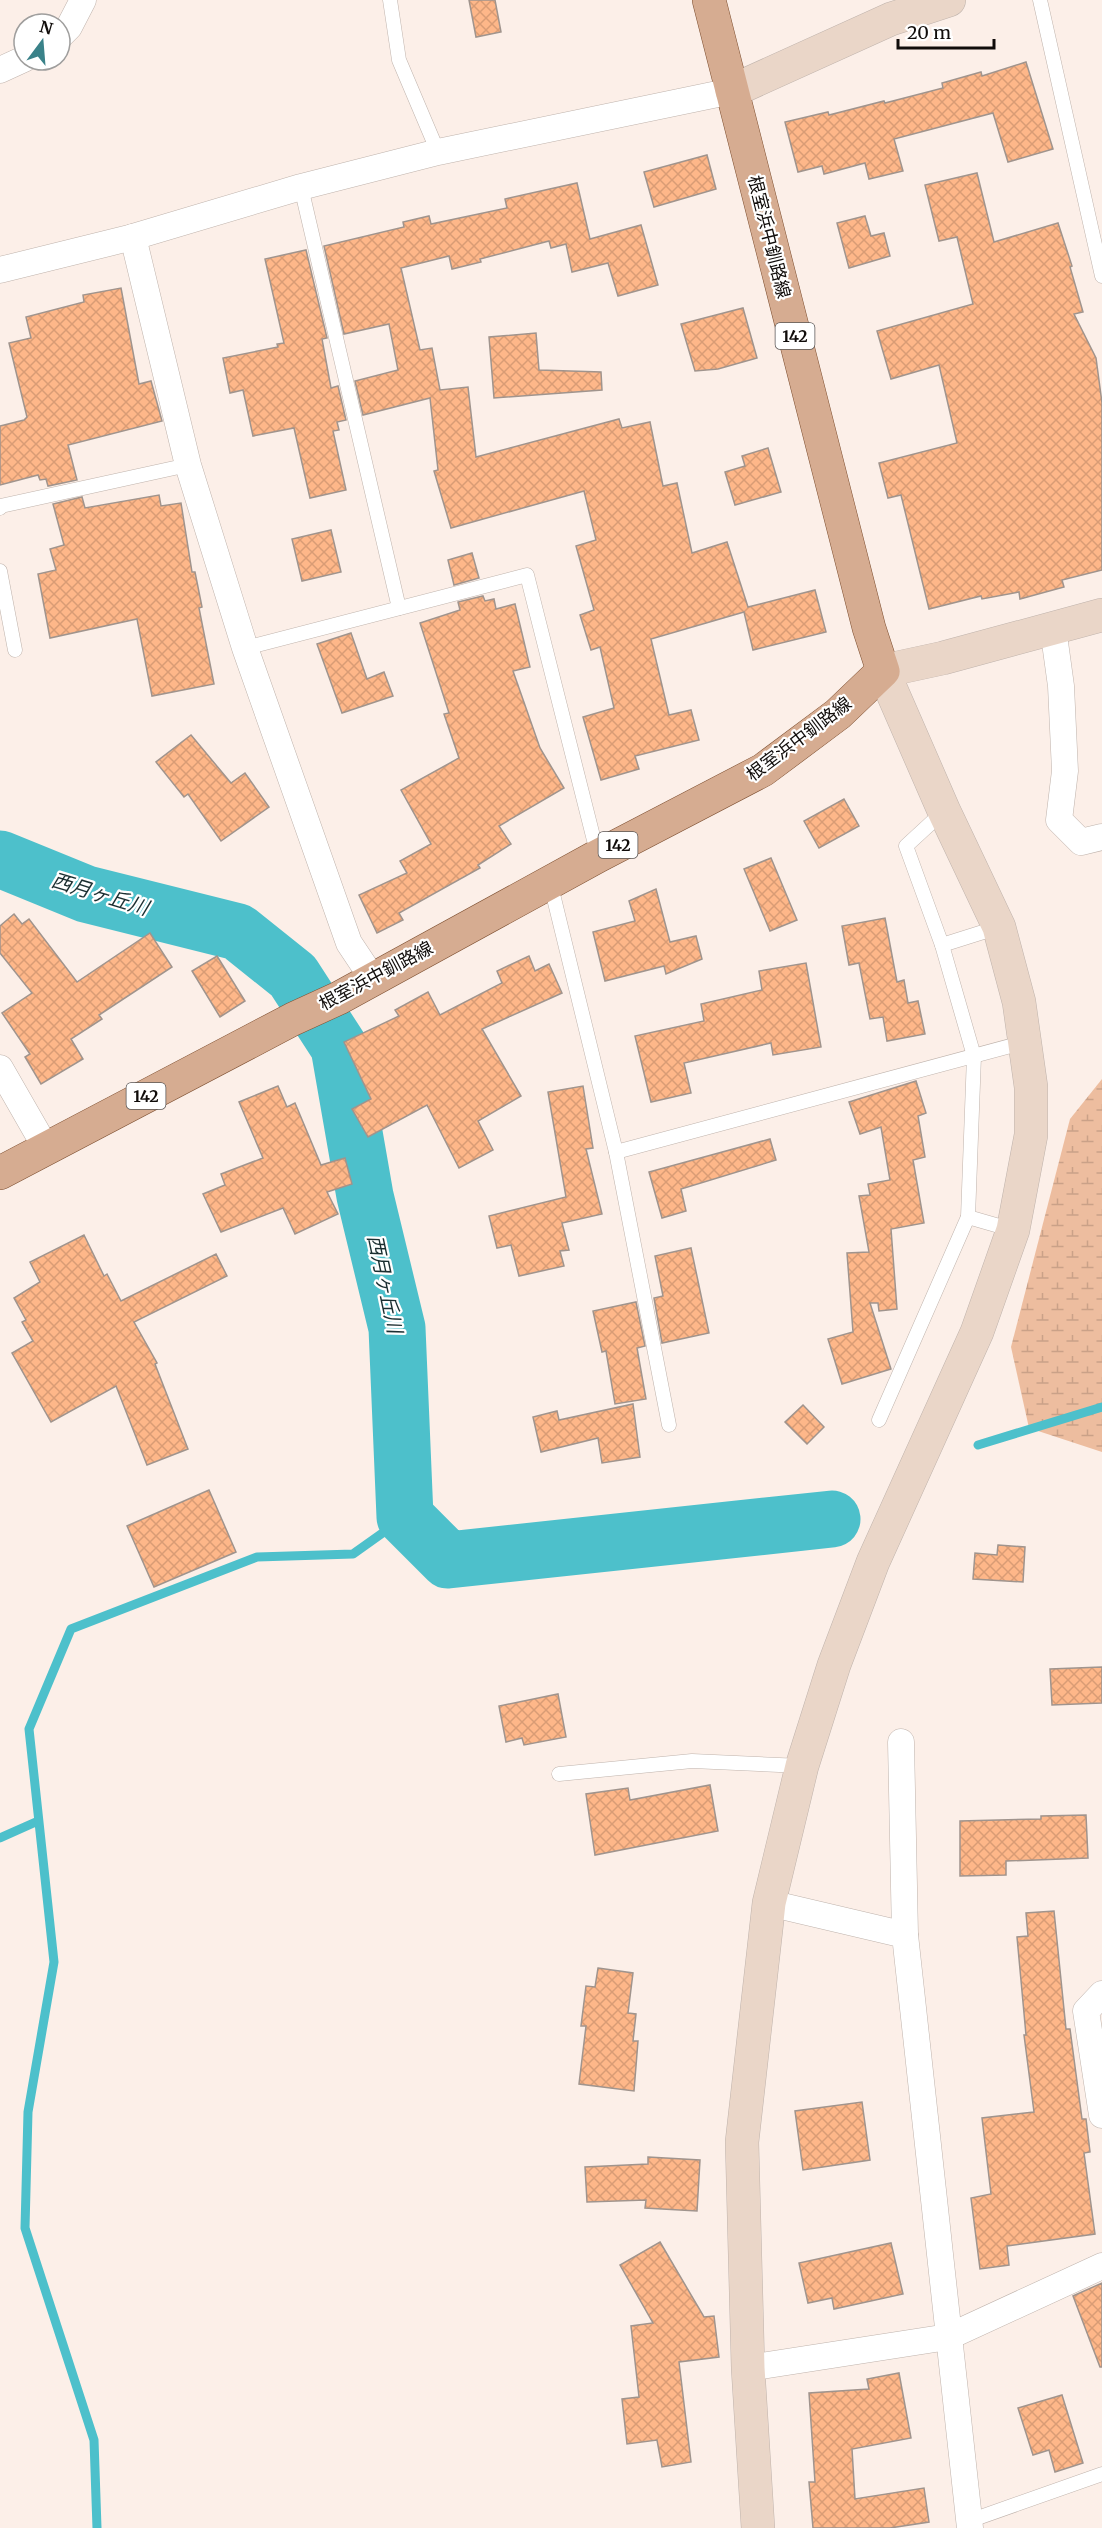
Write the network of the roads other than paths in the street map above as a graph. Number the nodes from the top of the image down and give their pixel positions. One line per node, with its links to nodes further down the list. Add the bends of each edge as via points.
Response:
1 (83, 0): 6 (street)
2 (390, 0): 8 (lane, via 399,60)
3 (709, 0): 7 (main road, 根室浜中釧路線 / 142)
4 (949, 0): 7 (street, via 889,14)
5 (1040, 0): 12 (lane)
6 (72, 21)
7 (732, 91): 8 (street); 21 (main road, 根室浜中釧路線 / 142)
8 (438, 152): 9 (street)
9 (301, 187): 10 (street); 16 (lane)
10 (133, 237): 11 (street); 13 (street)
11 (0, 270)
12 (1102, 276)
13 (189, 465): 14 (lane); 19 (street)
14 (0, 508)
15 (0, 571): 20 (lane)
16 (399, 608): 19 (lane); 24 (lane, via 527,575)
17 (1102, 615): 18 (street)
18 (1053, 628): 21 (street); 23 (street, via 1061,686 1065,771 1059,820 1081,842)
19 (245, 648): 28 (street, via 349,943)
20 (15, 650)
21 (883, 671): 22 (street); 24 (main road, 根室浜中釧路線 / 142, via 838,714 763,770)
22 (944, 811): 26 (street); 27 (lane, via 906,846)
23 (1102, 837)
24 (598, 856): 25 (main road, 根室浜中釧路線 / 142)
25 (550, 882): 28 (main road, 根室浜中釧路線 / 142); 33 (lane)
26 (999, 927): 27 (lane); 29 (street)
27 (942, 945): 30 (lane)
28 (373, 979): 32 (main road, 根室浜中釧路線 / 142)
29 (1025, 1042): 30 (lane); 36 (street, via 1031,1087 1030,1135)
30 (974, 1056): 33 (lane); 35 (lane)
31 (0, 1068): 32 (street)
32 (46, 1148): 34 (main road, 根室浜中釧路線 / 142)
33 (616, 1152): 38 (lane)
34 (0, 1173)
35 (968, 1217): 36 (lane); 37 (lane)
36 (1013, 1230): 40 (street, via 977,1332 873,1562)
37 (879, 1420)
38 (669, 1425)
39 (901, 1742): 43 (street)
40 (802, 1766): 41 (lane, via 692,1761); 42 (street)
41 (559, 1774)
42 (769, 1903): 43 (street); 48 (street, via 742,2142)
43 (905, 1935): 47 (street)
44 (1102, 1994): 45 (street, via 1086,2011)
45 (1102, 2115)
46 (1102, 2266): 47 (street)
47 (948, 2337): 48 (street); 50 (street)
48 (748, 2368): 51 (street)
49 (1102, 2474): 50 (lane)
50 (969, 2524)
51 (758, 2528)

